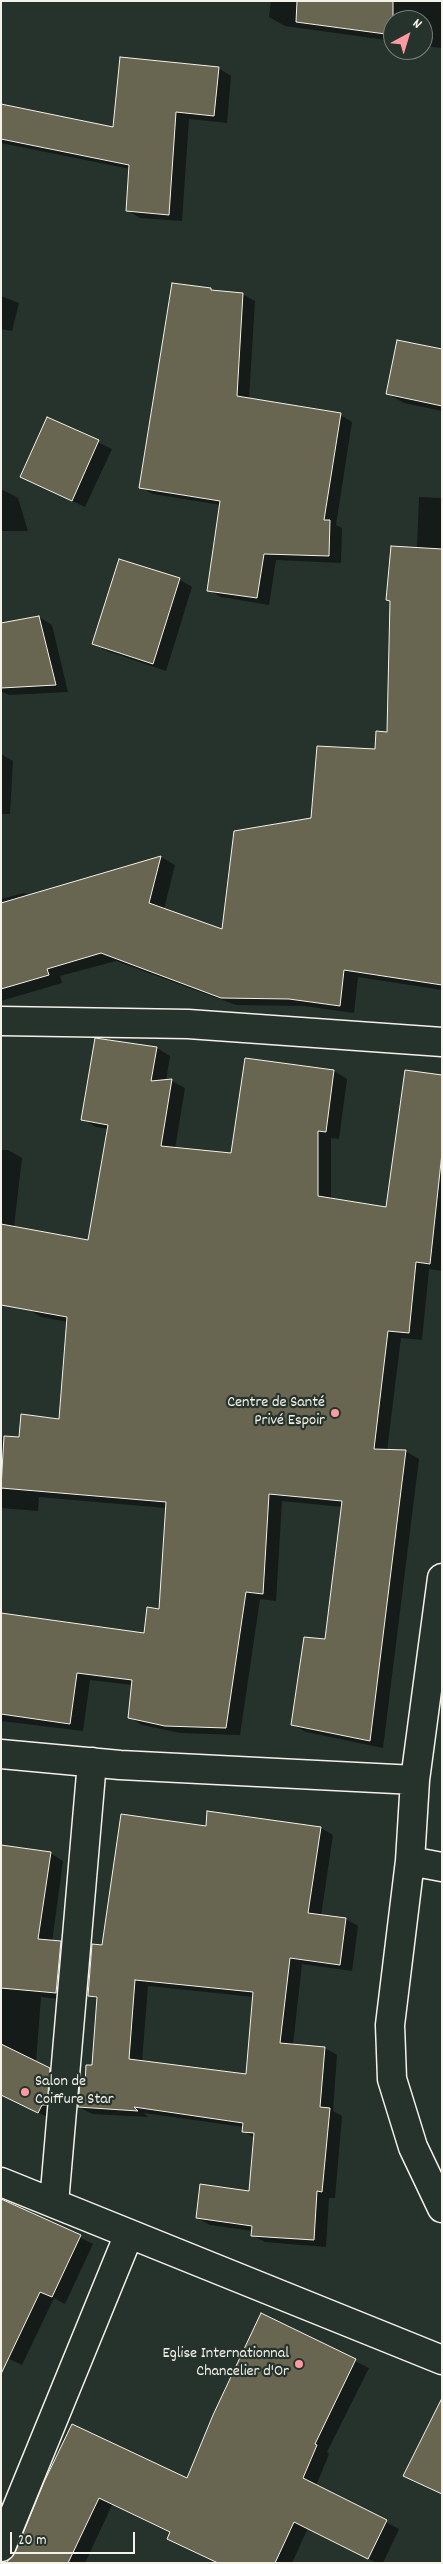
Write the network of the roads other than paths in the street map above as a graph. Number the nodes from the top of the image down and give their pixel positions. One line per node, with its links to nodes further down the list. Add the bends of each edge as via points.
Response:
1 (1, 1021): 2 (street, via 188,1024)
2 (442, 1042)
3 (442, 1578): 6 (street)
4 (1, 1754): 5 (street)
5 (92, 1762): 6 (street); 10 (street)
6 (415, 1780): 7 (street)
7 (410, 1861): 8 (street); 11 (street, via 390,2025 392,2079 413,2147)
8 (442, 1867)
9 (1, 2182): 10 (street)
10 (54, 2203): 12 (street)
11 (442, 2208)
12 (129, 2234): 13 (street); 14 (street)
13 (442, 2360)
14 (1, 2547)

